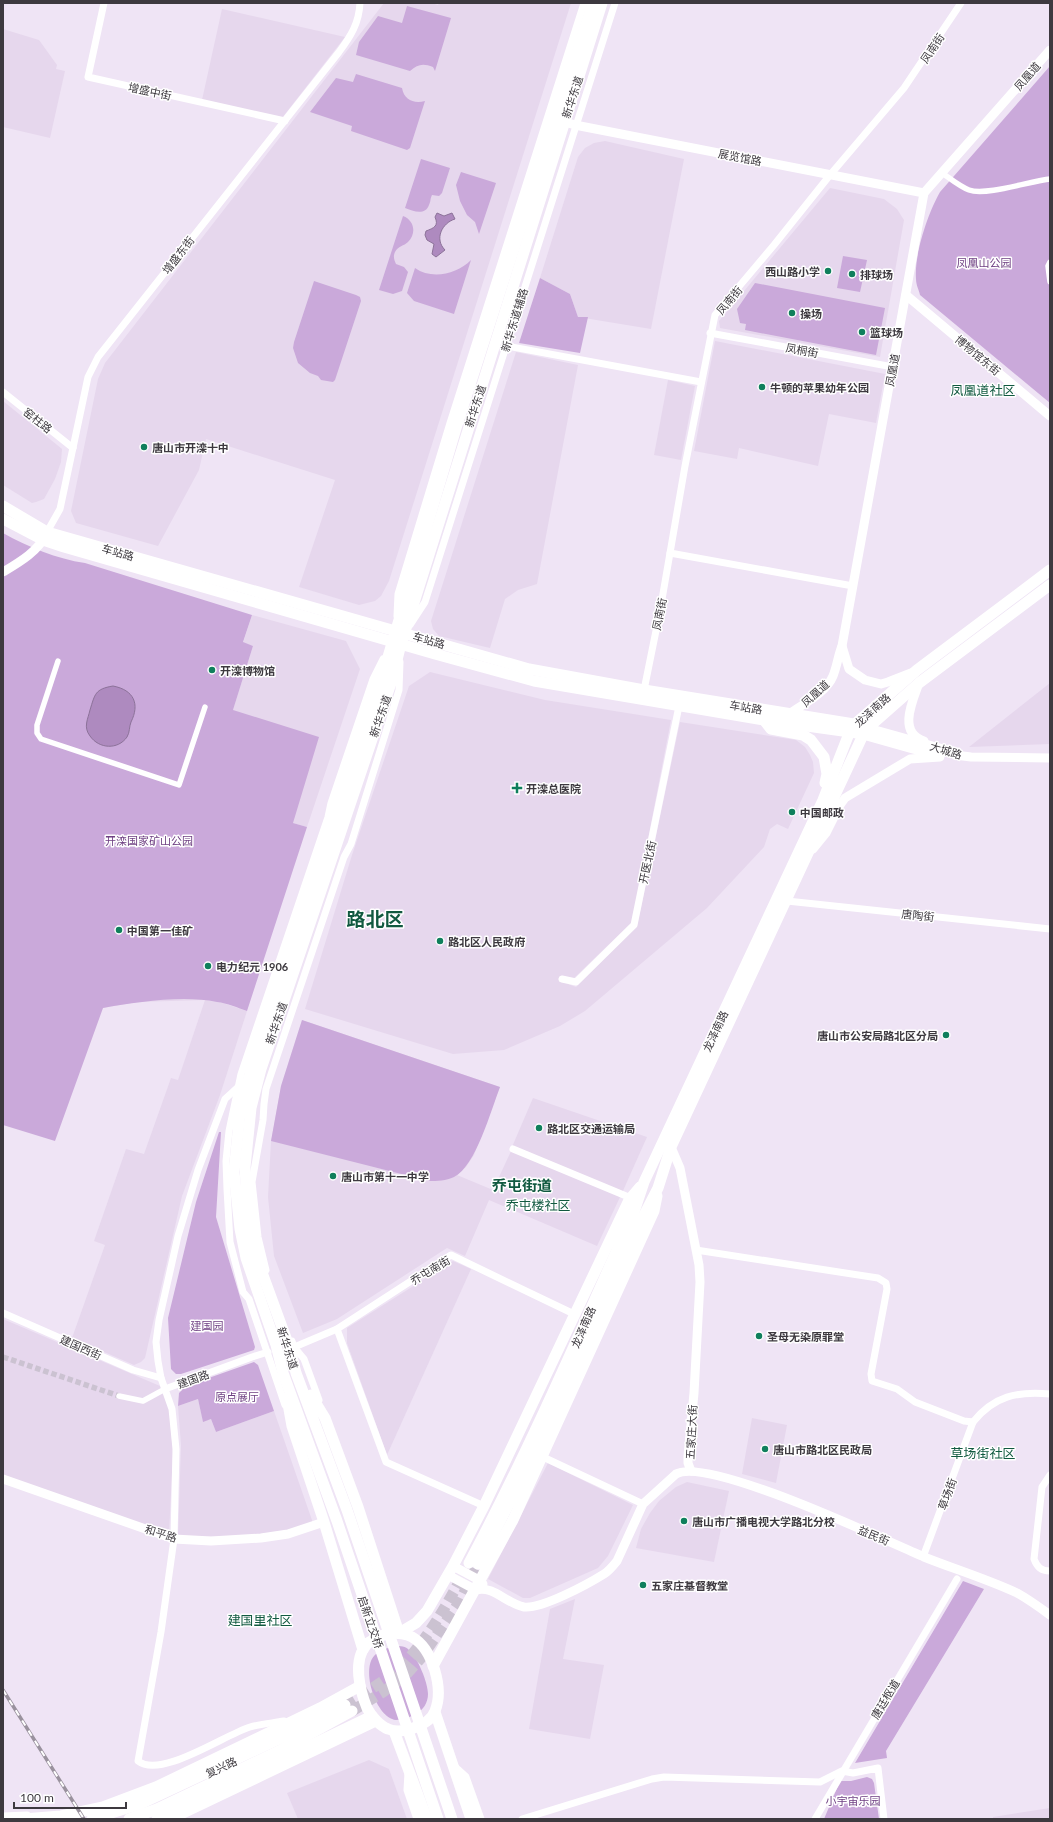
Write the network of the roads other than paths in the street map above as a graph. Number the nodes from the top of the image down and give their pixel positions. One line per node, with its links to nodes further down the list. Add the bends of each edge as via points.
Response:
1 (104, 3): 9 (street, 增盛中街, via 88,77)
2 (360, 3): 9 (street, 增盛东街, via 353,34)
3 (584, 3): 10 (street, 新华东道辅路)
4 (593, 3): 10 (main road, 新华东道)
5 (602, 3): 10 (main road, 新华东道)
6 (615, 3): 10 (street, 新华东道辅路)
7 (961, 3): 11 (street, 凤南街, via 904,88)
8 (1050, 50): 14 (street, 凤凰道)
9 (285, 120): 24 (street, 增盛东街, via 98,357 88,377)
10 (561, 121): 11 (street, 展览馆路); 19 (street, 新华东道辅路); 33 (main road, 新华东道, via 466,432); 33 (street, 新华东道辅路, via 450,423 398,594)
11 (830, 175): 14 (street, 展览馆路); 18 (street, 凤南街, via 715,315)
12 (945, 175): 13 (street, via 969,190 976,191)
13 (1050, 179)
14 (924, 193): 17 (street, 凤凰道)
15 (1050, 262): 16 (street)
16 (1050, 282)
17 (906, 295): 20 (street, 凤凰道); 23 (street, 博物馆东街)
18 (710, 333): 20 (street, 凤桐街); 21 (street, 凤南街)
19 (506, 346): 21 (street); 33 (street, 新华东道辅路, via 425,602)
20 (893, 367): 32 (street, 凤凰道)
21 (701, 382): 28 (street, 凤南街)
22 (3, 392): 24 (street, 窑柱路)
23 (1050, 416)
24 (73, 448): 27 (street, 增盛东街, via 60,509)
25 (3, 506): 27 (main road, 车站路)
26 (3, 519): 27 (main road, 车站路)
27 (45, 536): 30 (street, via 20,562); 33 (main road, 车站路)
28 (670, 553): 32 (street); 38 (street, 凤南街)
29 (1050, 570): 36 (main road, 龙泽南路)
30 (3, 572)
31 (1050, 585): 37 (main road, 龙泽南路)
32 (853, 586): 34 (street, 凤凰道)
33 (399, 638): 38 (main road, 车站路, via 528,669); 39 (main road, 车站路, via 534,681); 53 (main road, 新华东道); 63 (main road, 新华东道, via 392,680 261,1068 251,1108 245,1167 248,1219 256,1256)
34 (842, 646): 36 (street, via 849,669 865,680 875,683 888,682); 41 (street, 凤凰道, via 829,683)
35 (58, 661): 40 (street, via 37,724 37,733 41,739 179,785)
36 (917, 670): 43 (main road, 龙泽南路)
37 (919, 683): 44 (main road, 龙泽南路); 45 (street, via 910,706 909,725 920,740 941,746)
38 (644, 690): 41 (main road, 车站路)
39 (680, 706): 42 (main road, 车站路); 52 (street, 开医北街, via 634,925 576,982)
40 (205, 707)
41 (789, 714): 43 (main road, 车站路)
42 (764, 720): 43 (main road, 车站路); 48 (main road, via 771,729 803,735 818,748 827,765)
43 (853, 727): 44 (main road, 车站路); 48 (main road, 龙泽南路)
44 (866, 732): 45 (street, 大城路); 46 (street); 49 (main road, 龙泽南路)
45 (951, 753): 46 (street); 47 (street, 大城路, via 971,757)
46 (940, 757): 49 (street, via 910,759 845,798 826,833)
47 (1050, 758)
48 (823, 800): 56 (main road, 龙泽南路)
49 (808, 854): 50 (main road, 龙泽南路)
50 (787, 901): 51 (street, 唐陶街); 54 (main road, 龙泽南路)
51 (1050, 929)
52 (562, 979)
53 (242, 1086): 64 (street, via 229,1132 226,1161 230,1242 243,1292 249,1299); 65 (main road, 新华东道, via 234,1172 239,1221 246,1258); 67 (street, via 225,1099 198,1170 178,1236 156,1342)
54 (671, 1148): 57 (main road, 龙泽南路); 59 (street, 五家庄大街, via 680,1168)
55 (513, 1149): 58 (street)
56 (644, 1182): 57 (main road, 龙泽南路, via 634,1212 474,1564 535,1453); 58 (main road)
57 (658, 1188): 76 (main road, via 654,1211)
58 (630, 1198): 61 (main road)
59 (696, 1250): 72 (street, via 878,1278 886,1283 887,1289 871,1374 872,1381 897,1389 915,1402); 77 (street, 五家庄大街, via 700,1282 688,1456)
60 (3, 1313): 67 (street, 建国西街, via 133,1370)
61 (574, 1314): 62 (street, 乔屯南街, via 451,1255); 81 (main road)
62 (337, 1330): 63 (street, 乔屯南街); 81 (street, via 386,1462)
63 (292, 1348): 66 (main road, 新华东道); 71 (street, via 304,1359)
64 (268, 1352): 68 (street, 建国路); 73 (street)
65 (283, 1373): 73 (main road); 74 (main road, 新华东道)
66 (296, 1373): 71 (main road); 75 (main road, 新华东道)
67 (160, 1378): 68 (street)
68 (165, 1389): 70 (street, 建国路, via 143,1401); 83 (street, via 172,1408 176,1449)
69 (1050, 1394): 72 (street, 草场街, via 1015,1394 984,1409)
70 (119, 1396)
71 (325, 1418): 90 (main road, via 358,1507)
72 (973, 1422): 84 (street, 草场街)
73 (292, 1426): 82 (main road)
74 (303, 1426): 107 (main road, 启新立交桥)
75 (319, 1429): 108 (main road, 启新立交桥)
76 (543, 1456): 80 (street); 88 (main road, via 514,1520)
77 (691, 1471): 80 (street, 五家庄大街, via 676,1474); 84 (street, 益民街, via 750,1485 818,1511)
78 (1050, 1474): 85 (street, via 1042,1487 1034,1559 1041,1569)
79 (3, 1479): 83 (street, 和平路)
80 (643, 1504): 88 (street, 五家庄大街, via 611,1568 571,1592 533,1607 525,1607)
81 (484, 1506): 86 (main road)
82 (324, 1522): 83 (street, 和平路, via 288,1534 261,1538 211,1541); 91 (main road)
83 (174, 1539): 96 (street, via 161,1632 138,1761 148,1765 175,1761 250,1727)
84 (923, 1557): 89 (street, 益民街, via 1017,1594)
85 (1050, 1571)
86 (453, 1572): 88 (street, 五家庄大街); 90 (main road, via 428,1611 416,1623)
87 (957, 1579): 99 (street, 唐廷枢道)
88 (478, 1585): 92 (main road)
89 (1050, 1615)
90 (399, 1633): 91 (main road, via 388,1633 367,1644); 92 (main road, via 412,1637 421,1645)
91 (363, 1650): 93 (main road, via 359,1665)
92 (433, 1666): 94 (main road, via 438,1697)
93 (360, 1684): 95 (main road); 96 (street); 102 (main road, via 320,1708 143,1792 103,1807 61,1816)
94 (435, 1712): 97 (main road, via 426,1722); 98 (main road)
95 (375, 1719): 97 (main road, via 386,1729); 105 (main road); 106 (street)
96 (284, 1721): 100 (street, via 159,1782 99,1803 54,1812)
97 (394, 1731): 101 (main road)
98 (452, 1765): 109 (main road); 110 (street, via 465,1777)
99 (842, 1771): 111 (street, via 820,1782 664,1777); 112 (street, 唐廷枢道); 113 (street, via 853,1773 878,1768)
100 (3, 1816)
101 (423, 1818)
102 (23, 1819)
103 (92, 1819): 104 (main road, 复兴路, via 140,1804 348,1708 272,1754 157,1809)
104 (129, 1819)
105 (157, 1819)
106 (175, 1819)
107 (438, 1819)
108 (452, 1819)
109 (471, 1819)
110 (480, 1819)
111 (522, 1819)
112 (815, 1819)
113 (884, 1819)

